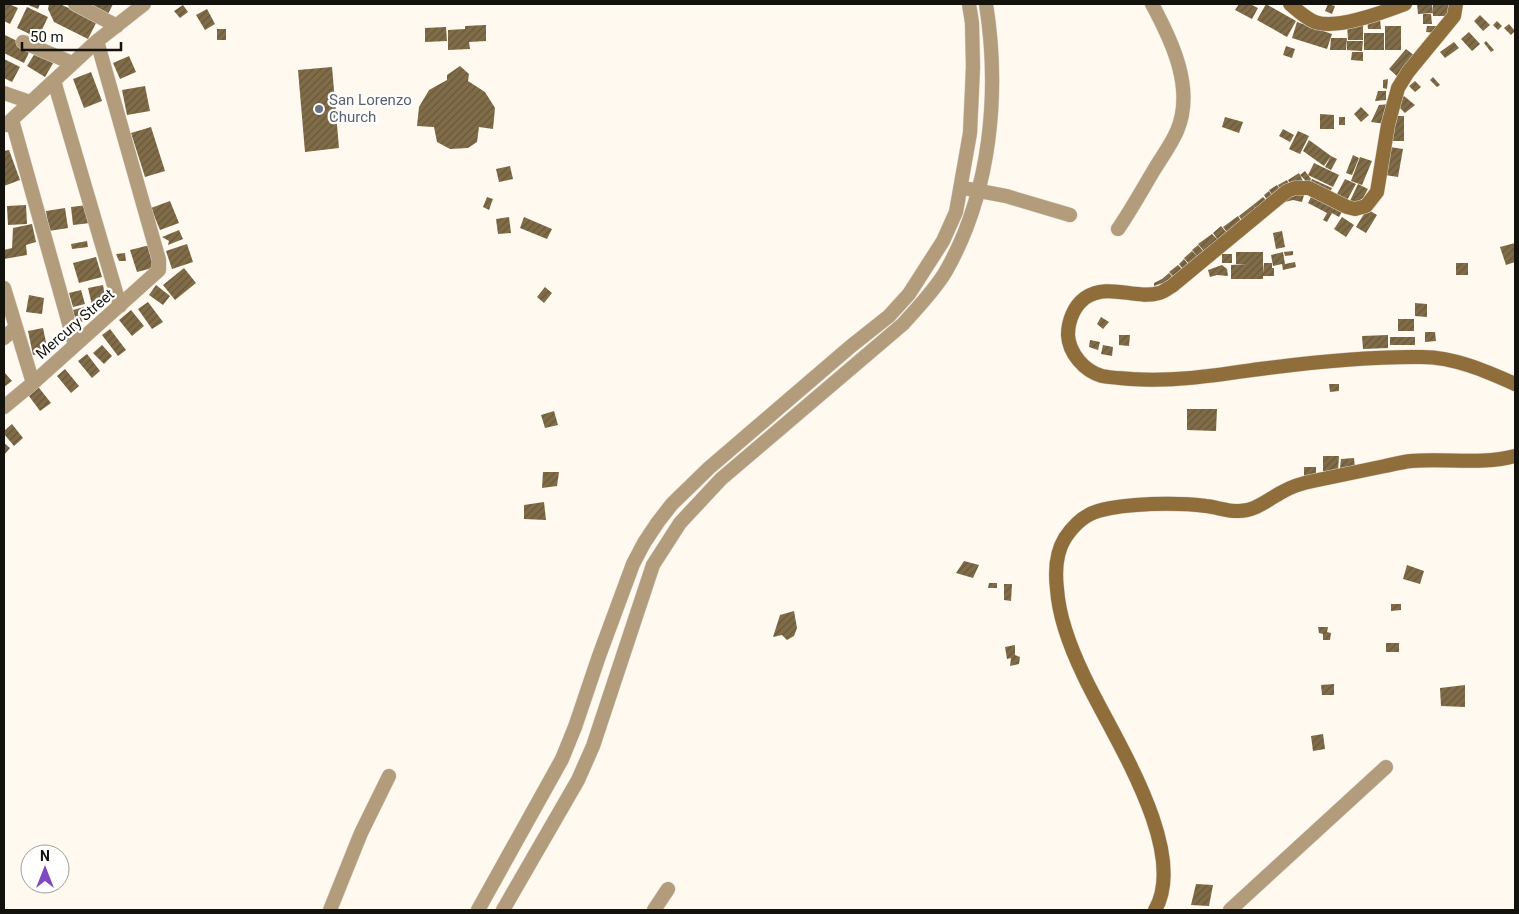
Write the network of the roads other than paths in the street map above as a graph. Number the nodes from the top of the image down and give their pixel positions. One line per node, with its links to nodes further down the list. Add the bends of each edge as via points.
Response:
1 (75, 4): 9 (street)
2 (144, 4): 9 (street)
3 (969, 4): 17 (street, via 973,67 970,133)
4 (986, 4): 18 (street, via 992,98)
5 (1152, 4): 20 (street, via 1176,55 1183,86 1183,110 1177,131)
6 (1290, 4): 7 (main road, via 1300,14 1329,24 1365,18)
7 (1405, 4)
8 (1456, 4): 29 (main road, via 1454,16 1398,88 1377,192 1366,206 1347,207 1309,188 1287,191 1160,293 1111,291 1086,298 1074,311 1068,335 1075,355 1087,369 1102,376 1118,378 1196,378 1359,358 1424,357 1452,360)
9 (117, 26): 10 (street)
10 (97, 41): 12 (street); 22 (street, Mercury Street, via 159,260 157,273)
11 (23, 42): 12 (street)
12 (72, 63): 13 (street)
13 (54, 81): 15 (street); 22 (street)
14 (4, 93): 15 (street)
15 (30, 102): 16 (street)
16 (8, 124): 25 (street)
17 (961, 188): 18 (street); 26 (street, via 956,212 943,241 914,287 889,316)
18 (978, 191): 19 (street, via 1006,196); 27 (street, via 960,245 945,273 903,324)
19 (1070, 216)
20 (1118, 229)
21 (4, 288): 23 (street)
22 (120, 306): 25 (street, Mercury Street)
23 (16, 328): 24 (street); 28 (street)
24 (4, 338)
25 (75, 345): 28 (street, Mercury Street)
26 (850, 347): 27 (street); 32 (street)
27 (863, 359): 33 (street)
28 (33, 383): 30 (street, Mercury Street)
29 (1515, 384)
30 (4, 407)
31 (1515, 456): 43 (main road, via 1493,460 1407,461 1360,470 1304,483 1253,509 1237,511 1169,504 1116,508 1081,520 1069,532 1057,557 1055,576 1060,611 1081,670 1133,769 1157,832 1163,871 1162,897)
32 (710, 468): 33 (street); 34 (street, via 672,504 644,543)
33 (721, 479): 35 (street, via 680,523 654,565)
34 (599, 656): 35 (street); 40 (street, via 562,759)
35 (622, 660): 41 (street, via 578,780)
36 (1386, 767): 44 (street)
37 (389, 776): 39 (street, via 360,833)
38 (668, 889): 42 (street)
39 (330, 910)
40 (478, 910)
41 (503, 910)
42 (654, 910)
43 (1155, 910)
44 (1230, 910)

